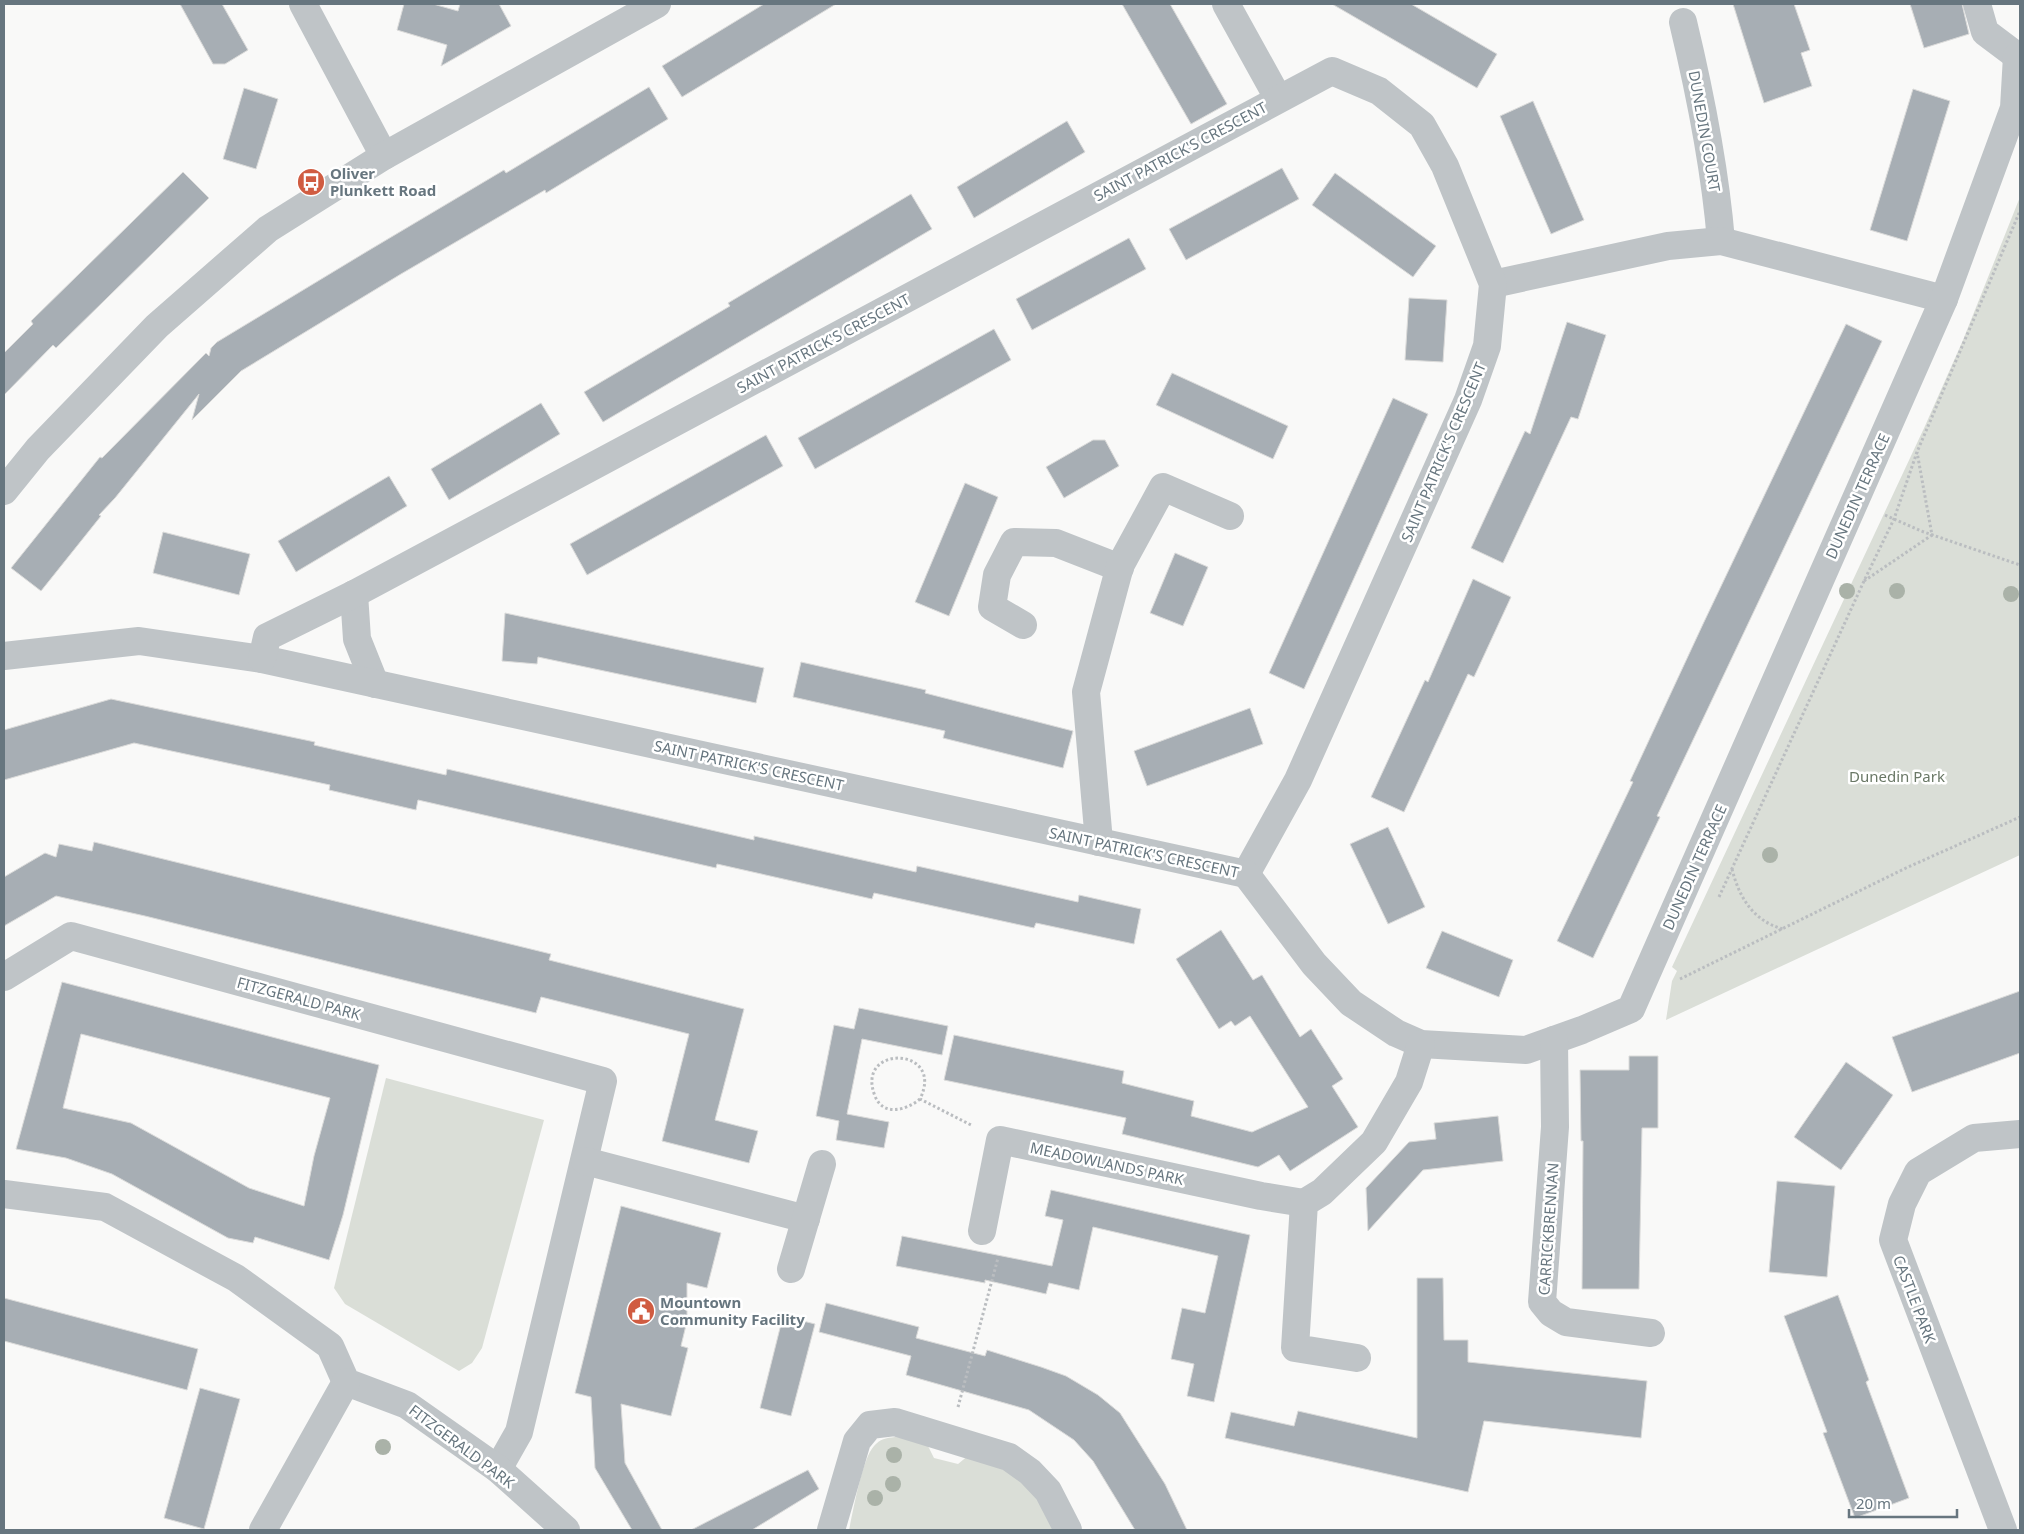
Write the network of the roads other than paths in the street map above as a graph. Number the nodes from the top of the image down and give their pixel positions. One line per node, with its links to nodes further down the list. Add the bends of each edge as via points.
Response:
1 (303, 4): 8 (street)
2 (657, 4): 8 (street)
3 (1226, 4): 7 (street)
4 (1977, 4): 6 (street, via 1985,32)
5 (1683, 22): 9 (street, DUNEDIN COURT, via 1694,67)
6 (2018, 55): 11 (street, DUNEDIN TERRACE, via 2014,108)
7 (1278, 98): 10 (street, SAINT PATRICK'S CRESCENT, via 1332,71 1378,91 1422,125 1445,166); 15 (street, SAINT PATRICK'S CRESCENT)
8 (384, 156): 12 (street, via 268,229 165,320 38,449)
9 (1721, 241): 10 (street, via 1668,246); 11 (street)
10 (1494, 284): 21 (street, SAINT PATRICK'S CRESCENT, via 1487,346 1468,400 1298,780)
11 (1944, 299): 23 (street, DUNEDIN TERRACE, via 1631,1009)
12 (4, 490)
13 (1230, 516): 14 (street, via 1162,487)
14 (1120, 568): 16 (street, via 1056,544 1014,542 997,575 992,607); 20 (street, via 1086,692)
15 (354, 594): 18 (street, SAINT PATRICK'S CRESCENT, via 267,637); 19 (street, via 357,639)
16 (1023, 624)
17 (4, 656): 18 (street, SAINT PATRICK'S CRESCENT, via 139,641)
18 (262, 658): 19 (street, SAINT PATRICK'S CRESCENT)
19 (375, 684): 20 (street, SAINT PATRICK'S CRESCENT)
20 (1099, 842): 21 (street, SAINT PATRICK'S CRESCENT)
21 (1246, 874): 24 (street, DUNEDIN TERRACE, via 1314,964 1351,1003 1396,1034)
22 (4, 977): 26 (street, FITZGERALD PARK, via 71,936 603,1081)
23 (1554, 1040): 24 (street, DUNEDIN TERRACE, via 1526,1050); 33 (street, CARRICKBRENNAN, via 1555,1127 1542,1302 1550,1313 1566,1322)
24 (1421, 1044): 29 (street, via 1409,1082 1374,1142 1322,1192)
25 (2020, 1134): 41 (street, CASTLE PARK, via 1974,1138 1918,1172 1902,1204 1893,1240)
26 (585, 1160): 30 (street); 36 (street, via 519,1432)
27 (822, 1164): 30 (street)
28 (4, 1194): 35 (street, via 105,1207 236,1278 330,1346)
29 (1304, 1203): 31 (street, MEADOWLANDS PARK, via 1000,1140); 34 (street, via 1295,1348)
30 (806, 1219): 32 (street)
31 (982, 1230)
32 (791, 1269)
33 (1650, 1333)
34 (1357, 1358)
35 (346, 1382): 36 (street, FITZGERALD PARK, via 407,1405); 37 (street)
36 (498, 1469): 38 (street, FITZGERALD PARK)
37 (263, 1530)
38 (566, 1530)
39 (831, 1530): 40 (street, via 857,1441 870,1425 895,1422 1009,1457 1048,1491)
40 (1068, 1530)
41 (2003, 1530)

